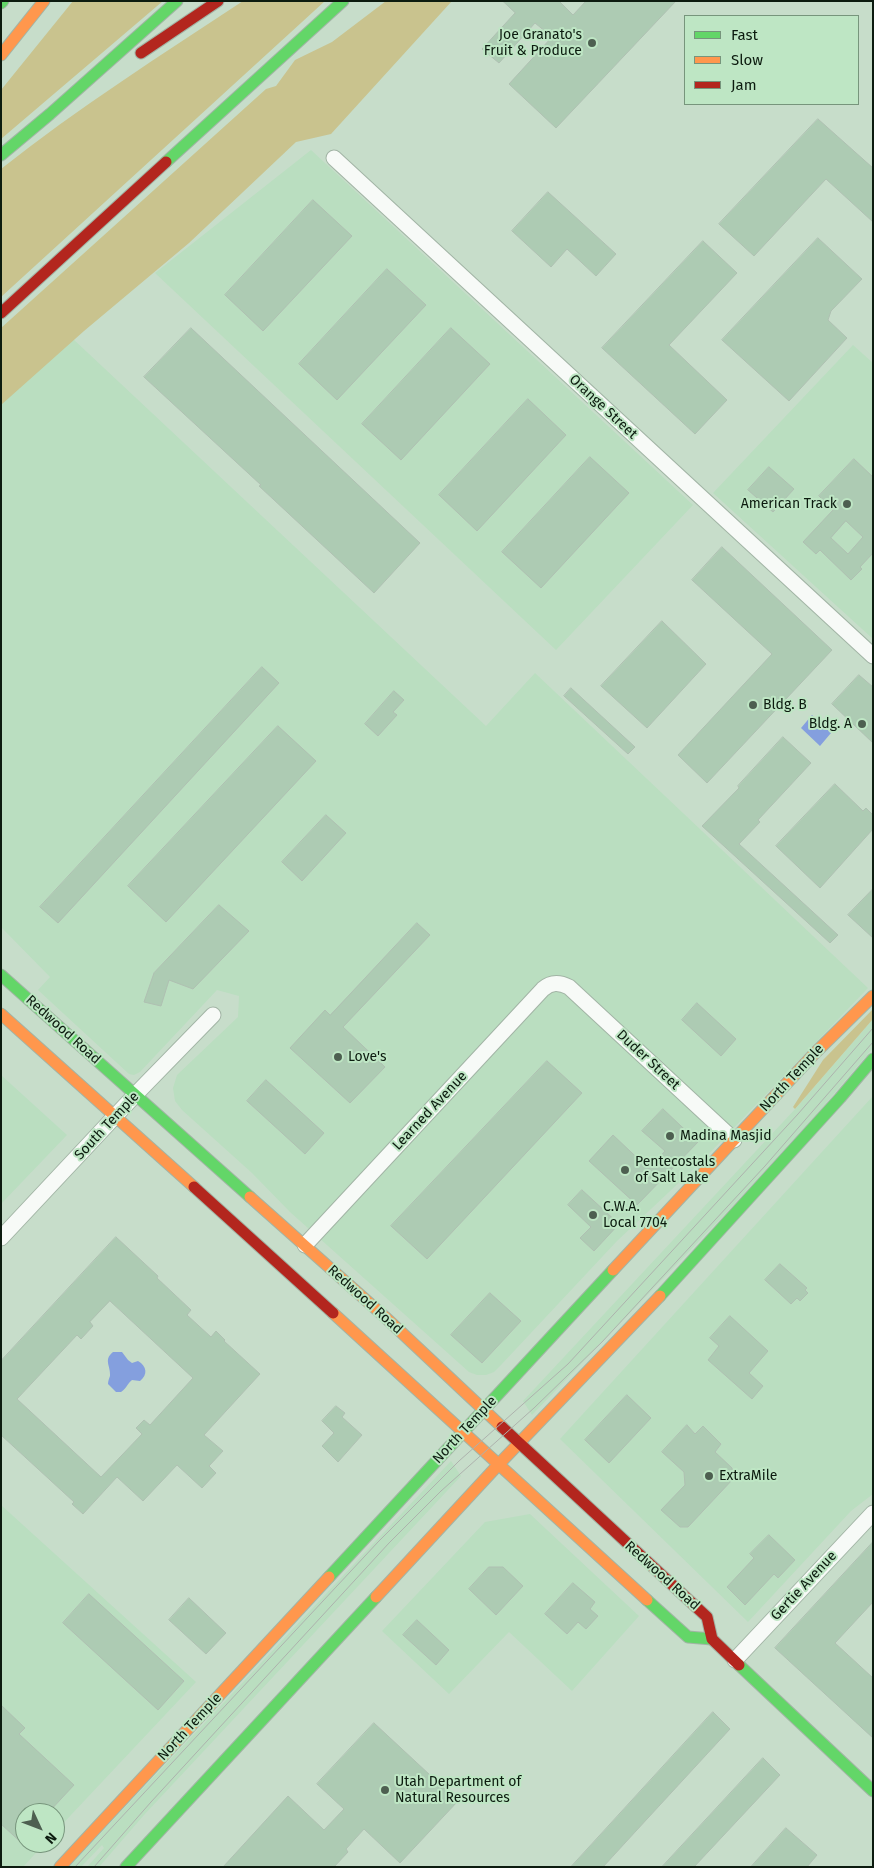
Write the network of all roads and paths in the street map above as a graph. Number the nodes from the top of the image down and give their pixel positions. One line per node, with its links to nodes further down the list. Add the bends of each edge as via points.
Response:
1 (44, 1): 7 (main road)
2 (177, 1): 8 (main road)
3 (218, 1): 8 (main road)
4 (336, 1): 6 (main road)
5 (343, 1): 6 (main road)
6 (294, 45): 11 (main road)
7 (1, 55)
8 (50, 114): 9 (main road)
9 (1, 155)
10 (334, 158): 12 (street, Orange Street)
11 (1, 313)
12 (873, 656)
13 (1, 975): 19 (main road, Redwood Road)
14 (559, 983): 21 (street, Duder Street, via 569,987); 23 (street, Learned Avenue, via 543,989)
15 (873, 996): 21 (main road, North Temple)
16 (1, 1014): 20 (main road, Redwood Road)
17 (213, 1015): 19 (street, South Temple)
18 (873, 1060): 26 (main road, via 670,1286)
19 (135, 1095): 20 (street, South Temple); 23 (main road, Redwood Road)
20 (115, 1116): 22 (street, South Temple); 25 (main road, Redwood Road)
21 (734, 1140): 24 (main road, North Temple)
22 (1, 1238)
23 (305, 1245): 24 (main road, Redwood Road)
24 (485, 1410): 25 (main road, North Temple); 26 (main road, Redwood Road)
25 (464, 1432): 27 (main road, Redwood Road); 32 (main road, North Temple)
26 (520, 1444): 27 (main road); 29 (main road, Redwood Road, via 708,1617)
27 (499, 1464): 29 (main road, Redwood Road, via 688,1637); 33 (main road)
28 (873, 1513): 30 (street, Gertie Avenue)
29 (712, 1639): 30 (main road)
30 (735, 1660): 31 (main road)
31 (873, 1791)
32 (60, 1867)
33 (126, 1867)

